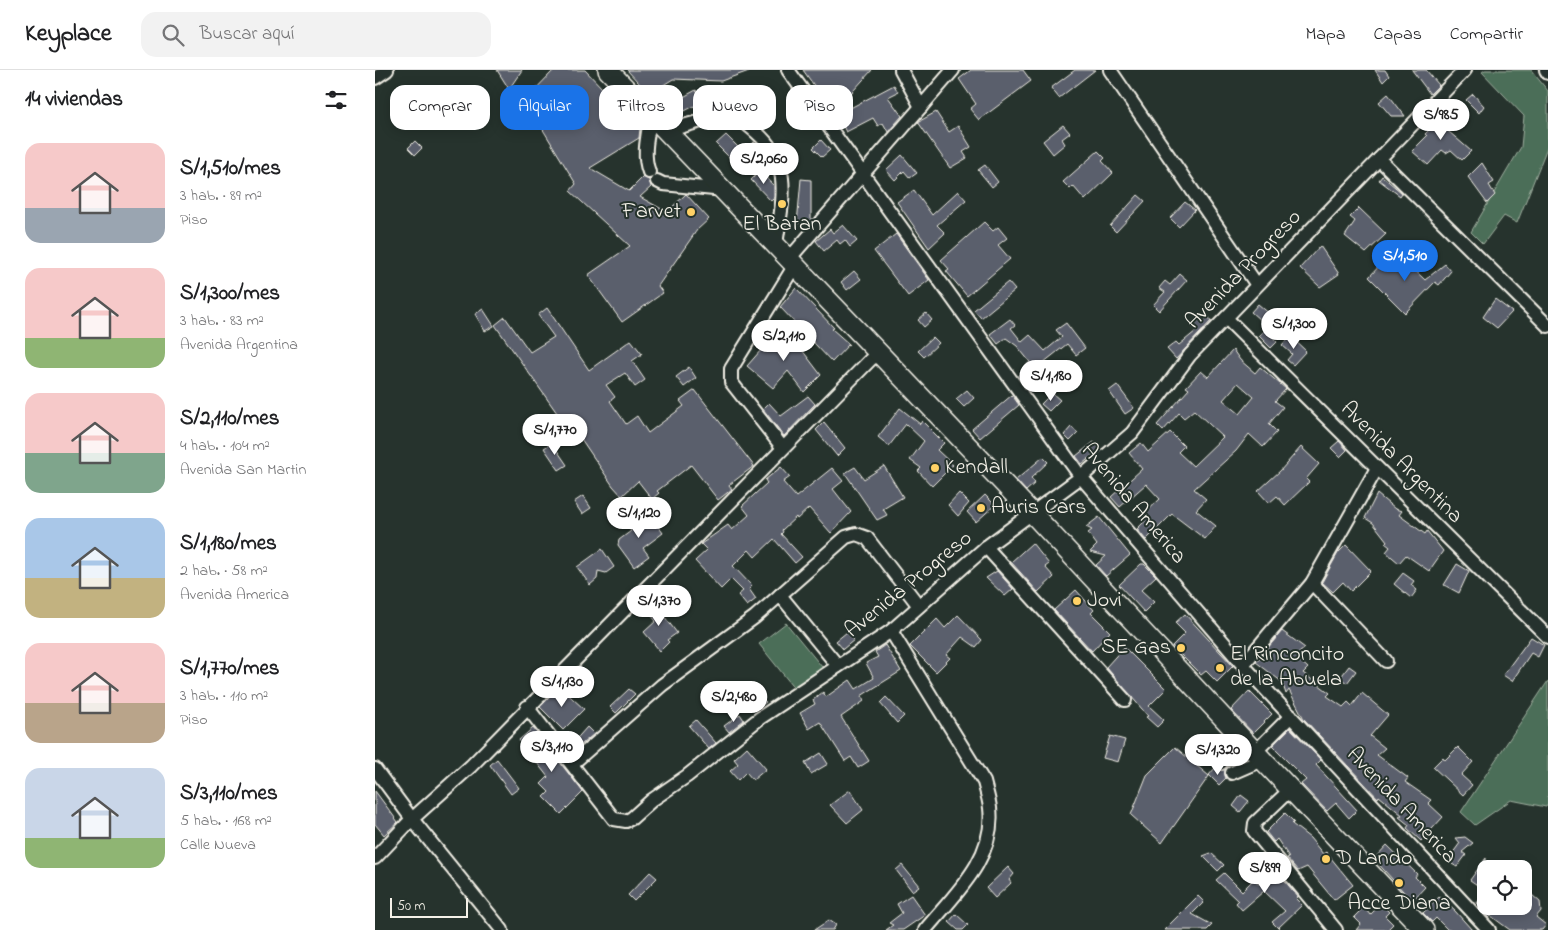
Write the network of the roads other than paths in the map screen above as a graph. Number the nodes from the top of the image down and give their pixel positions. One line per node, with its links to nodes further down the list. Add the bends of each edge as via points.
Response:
1 (387, 70): 8 (street)
2 (608, 70): 9 (highway)
3 (788, 70): 14 (street, Avenida America)
4 (901, 70): 10 (street)
5 (953, 70): 10 (street)
6 (1111, 70): 17 (street)
7 (1465, 70): 13 (street, Avenida Progreso)
8 (375, 78)
9 (622, 85)
10 (921, 107): 14 (street)
11 (648, 130): 15 (street, via 645,164 653,177 663,184)
12 (666, 131): 15 (highway); 16 (street, via 730,116 745,123 766,141 779,161)
13 (1379, 159): 17 (street, Avenida Progreso); 19 (street)
14 (865, 174): 16 (street); 23 (street, Avenida America)
15 (723, 190): 16 (highway)
16 (787, 256): 20 (highway); 21 (street, via 731,368 730,376 731,382)
17 (1257, 285): 18 (street, Avenida Progreso)
18 (1226, 318): 22 (street, Avenida Argentina); 23 (street, Avenida Progreso, via 1190,355 1132,433)
19 (1548, 326)
20 (877, 353): 21 (street); 24 (highway)
21 (783, 448): 35 (street)
22 (1377, 468): 26 (street); 30 (street, Avenida Argentina)
23 (1081, 477): 24 (street, Avenida Progreso); 32 (street, Avenida America)
24 (1033, 513): 25 (street, Avenida Progreso); 37 (highway)
25 (986, 547): 28 (street, Avenida Progreso); 34 (street)
26 (1311, 583): 31 (street); 32 (street)
27 (780, 595): 28 (street, via 846,536 856,534 867,538); 33 (street); 40 (street, via 662,685)
28 (919, 606): 29 (street, Avenida Progreso)
29 (891, 631): 33 (street, Avenida Progreso); 47 (street, via 984,782 990,809 987,845 970,876)
30 (1548, 637)
31 (1386, 661)
32 (1243, 665): 36 (street, Avenida America)
33 (838, 666): 40 (street, Avenida Progreso, via 760,718 626,822 615,819)
34 (1125, 700)
35 (527, 706): 40 (street); 44 (street, via 471,766)
36 (1291, 716): 38 (street); 50 (street, Avenida America)
37 (1237, 733): 38 (highway); 39 (street)
38 (1258, 756): 42 (street); 43 (highway)
39 (1221, 763)
40 (572, 764)
41 (375, 769): 44 (street)
42 (1231, 773)
43 (1291, 789): 48 (street, via 1255,823 1254,831); 49 (highway)
44 (412, 819): 45 (street); 46 (street)
45 (375, 858)
46 (502, 930)
47 (925, 930)
48 (1336, 930)
49 (1424, 930)
50 (1489, 930)

